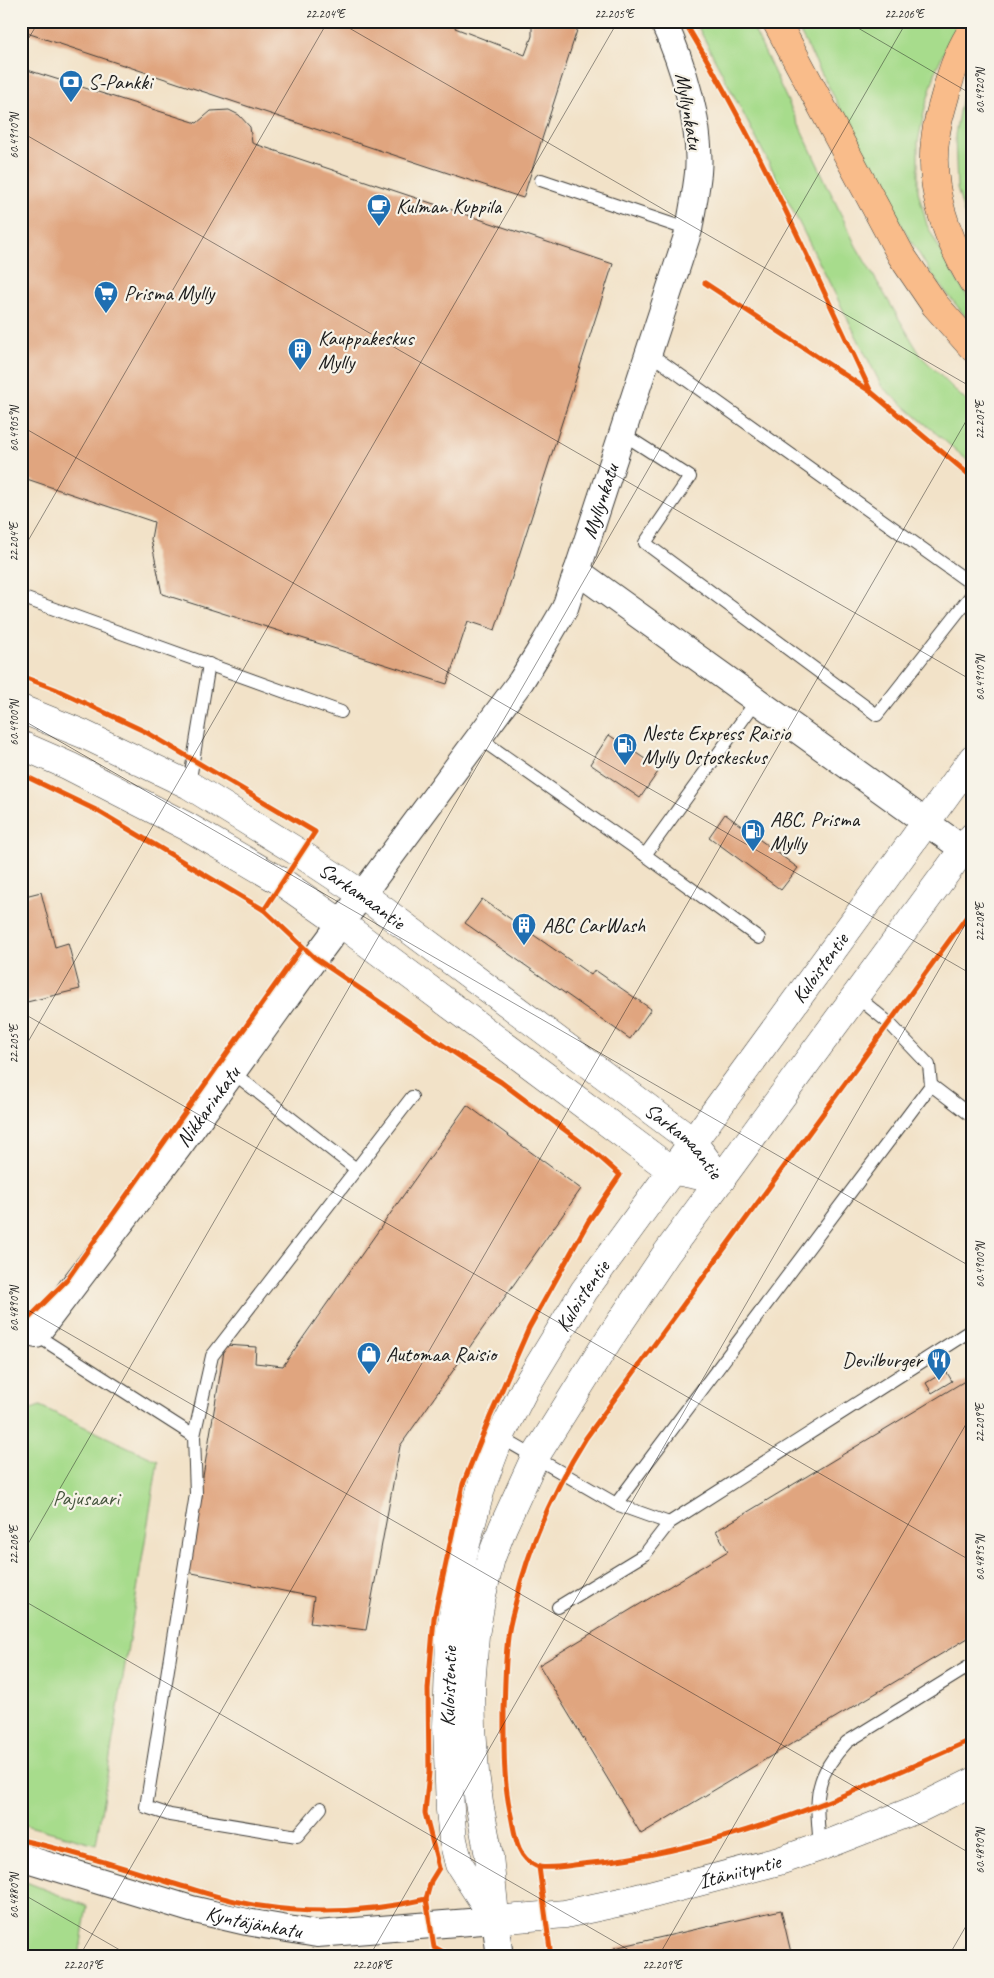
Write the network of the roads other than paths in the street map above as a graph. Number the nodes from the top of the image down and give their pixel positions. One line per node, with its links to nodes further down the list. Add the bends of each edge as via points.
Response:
1 (663, 21): 5 (street, Myllynkatu, via 676,48 697,135 698,172)
2 (776, 21): 7 (highway, via 901,255 935,305)
3 (973, 29): 6 (highway, via 953,68 934,142 942,216 949,239)
4 (541, 180): 5 (lane)
5 (689, 230): 8 (street, Myllynkatu)
6 (973, 282)
7 (973, 348)
8 (649, 353): 9 (street, Myllynkatu); 11 (lane)
9 (623, 434): 10 (street, Myllynkatu); 12 (lane, via 690,477 645,543 877,715)
10 (577, 571): 15 (street); 18 (street, Myllynkatu, via 565,608 544,644)
11 (973, 585)
12 (973, 593)
13 (21, 597): 14 (lane)
14 (208, 664): 17 (lane); 21 (lane)
15 (757, 700): 22 (street); 24 (lane)
16 (21, 709): 21 (street, Sarkamaantie, via 83,734)
17 (341, 712)
18 (479, 738): 24 (lane); 25 (street, Myllynkatu)
19 (21, 745): 26 (street, Sarkamaantie, via 188,827 282,882)
20 (973, 758): 22 (street, Kuloistentie)
21 (189, 785): 25 (street, Sarkamaantie)
22 (926, 822): 23 (street); 33 (street, Kuloistentie)
23 (968, 842): 28 (street, Kuloistentie)
24 (645, 855): 27 (lane)
25 (363, 895): 26 (street, Myllynkatu); 33 (street, Sarkamaantie)
26 (342, 924): 29 (street, Nikkarinkatu); 35 (street, Sarkamaantie)
27 (759, 938)
28 (856, 996): 30 (lane, via 929,1065); 36 (street, Kuloistentie)
29 (232, 1072): 34 (lane); 38 (street, Nikkarinkatu)
30 (931, 1085): 32 (lane); 42 (lane)
31 (412, 1097): 34 (lane)
32 (973, 1117)
33 (692, 1141): 35 (street, Kuloistentie); 36 (street, Sarkamaantie)
34 (356, 1169): 39 (lane, via 212,1356)
35 (671, 1170): 36 (street, Sarkamaantie); 40 (street, Kuloistentie, via 584,1291 525,1388)
36 (722, 1180): 41 (street, Kuloistentie, via 606,1342)
37 (973, 1329): 43 (lane)
38 (36, 1335): 39 (lane)
39 (194, 1436): 47 (lane, via 196,1494 146,1807 170,1815 297,1836)
40 (500, 1437): 41 (lane); 50 (street, Kuloistentie, via 482,1485 463,1555 450,1634 447,1726 453,1840 459,1864)
41 (536, 1457): 42 (lane); 50 (street, Kuloistentie, via 491,1558 475,1635 472,1727)
42 (616, 1504): 43 (lane)
43 (669, 1523): 44 (lane, via 645,1554)
44 (558, 1607)
45 (973, 1664): 48 (lane, via 847,1742 832,1758 820,1781 816,1805)
46 (973, 1782): 48 (street, Itäniityntie, via 920,1808)
47 (321, 1808)
48 (820, 1847): 50 (street, Itäniityntie, via 630,1900 546,1917)
49 (21, 1857): 50 (street, Kyntäjänkatu, via 191,1909 317,1934)
50 (495, 1920): 51 (street, Kuloistentie)
51 (500, 1957)

